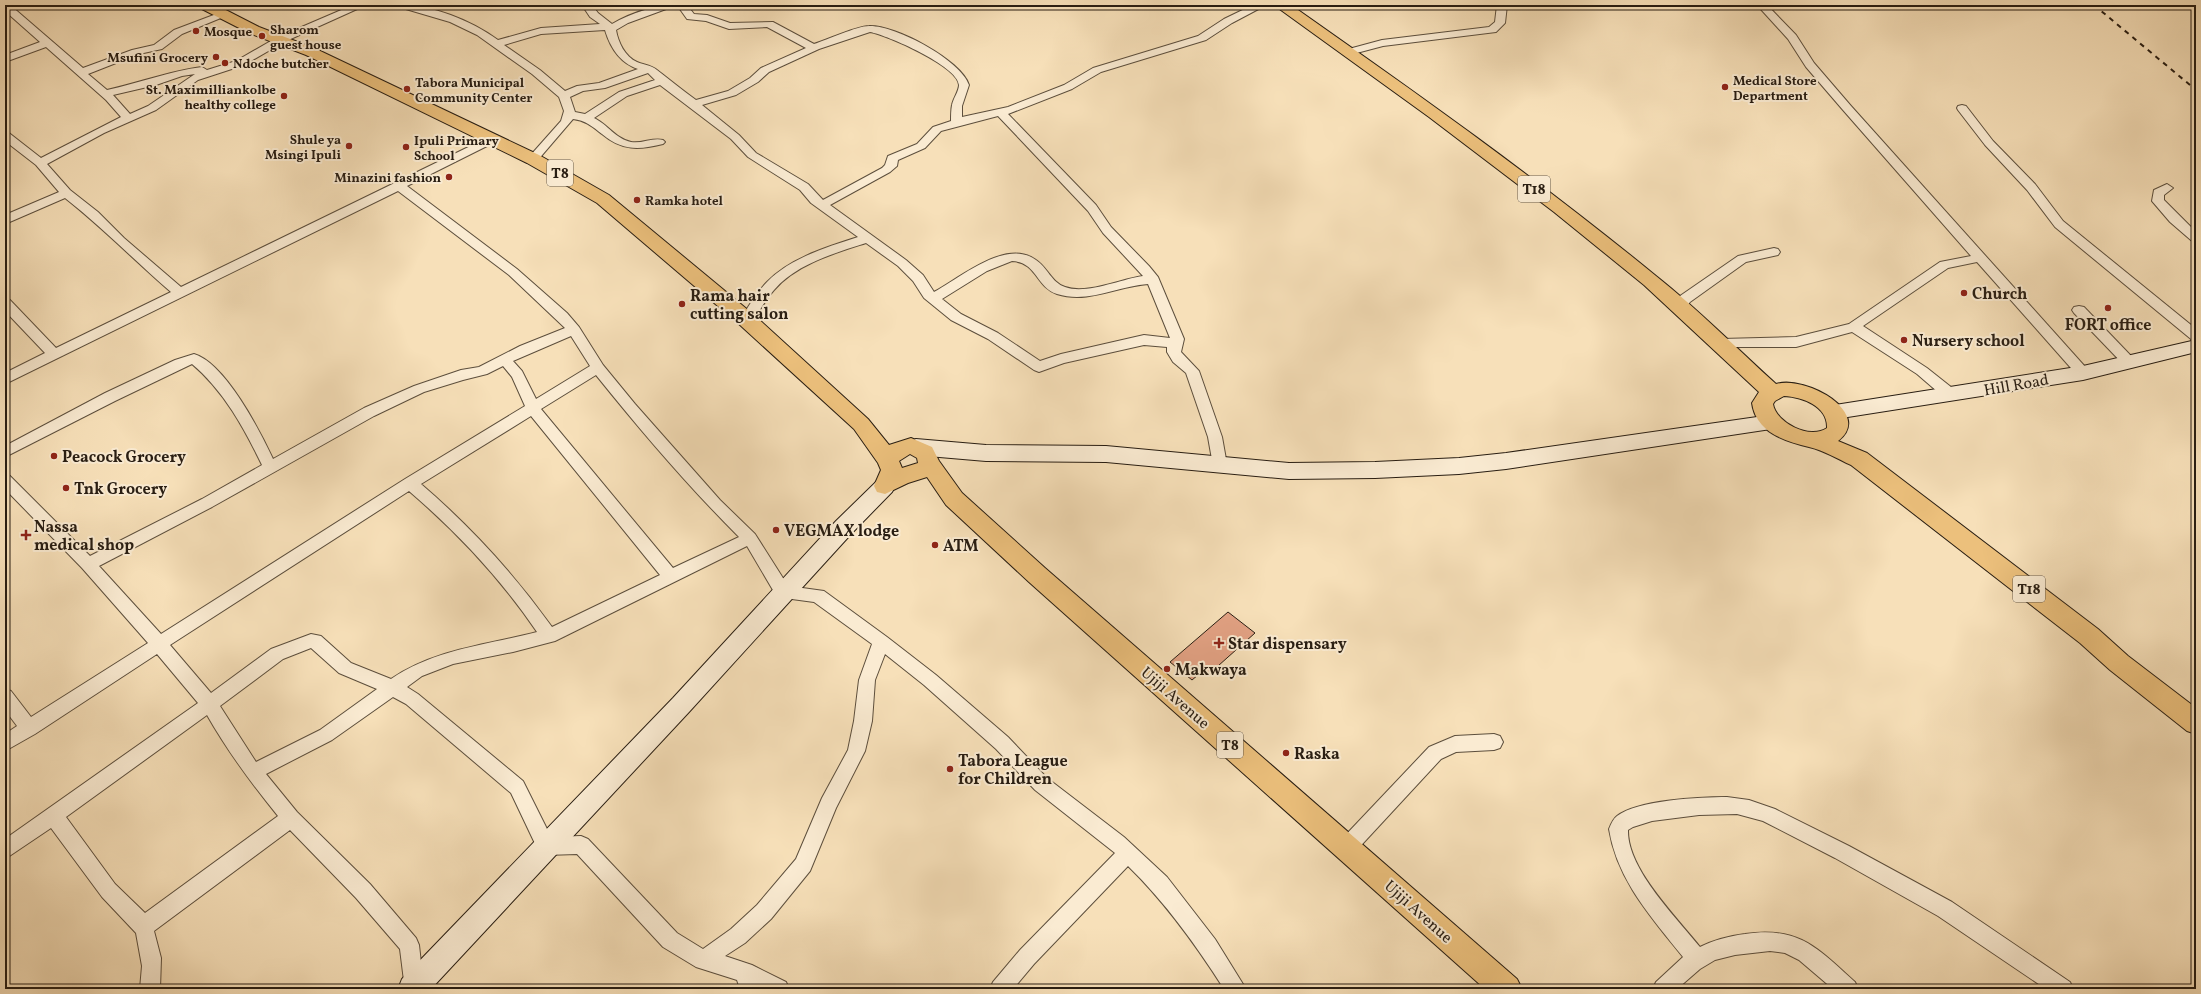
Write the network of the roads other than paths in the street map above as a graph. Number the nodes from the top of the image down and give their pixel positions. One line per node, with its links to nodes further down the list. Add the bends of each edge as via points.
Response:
1 (205, 5): 12 (highway, T8)
2 (361, 5): 14 (street)
3 (403, 5): 16 (street, via 454,20 481,33)
4 (587, 5): 13 (street, via 594,15)
5 (672, 5): 13 (street)
6 (682, 5): 17 (street, via 691,17 707,18 728,26 772,25 805,45)
7 (1261, 5): 28 (street, via 1228,21 1202,38 1097,70 1068,87)
8 (1281, 5): 18 (highway, T18)
9 (1502, 5): 18 (street, via 1500,23 1492,30 1382,43)
10 (1762, 5): 46 (street, via 1792,37 1810,65)
11 (5, 6): 15 (street)
12 (223, 15): 14 (highway, T8); 22 (street, via 178,32 158,47 136,52)
13 (610, 28): 16 (street, via 544,30); 21 (street, via 613,41 626,59)
14 (280, 40): 20 (street, via 240,63); 34 (highway, T8)
15 (47, 43): 19 (street); 22 (street)
16 (496, 44): 25 (street)
17 (815, 48): 26 (street, via 765,70 732,93); 32 (street, via 869,29 882,30 908,41 942,60 962,79 964,85)
18 (1349, 52): 51 (highway, T18, via 1554,204 1651,281)
19 (5, 59)
20 (223, 69): 24 (street, via 180,73 152,83); 31 (street, via 194,78 178,87 159,104)
21 (649, 69): 23 (street); 25 (street, via 601,86 581,88)
22 (80, 73): 24 (street)
23 (660, 80): 26 (street); 30 (street, via 623,94)
24 (104, 94): 31 (street)
25 (564, 96): 29 (street)
26 (694, 104): 41 (street, via 735,137 752,155 802,185)
27 (1962, 108): 56 (street, via 2030,186 2059,224)
28 (1001, 113): 32 (street); 47 (street, via 1092,208 1107,230)
29 (569, 115): 30 (street); 36 (street, via 566,122)
30 (587, 117): 35 (street, via 613,137 630,146 640,148)
31 (128, 118): 37 (street)
32 (956, 123): 41 (street, via 937,129 921,146 892,158 886,170)
33 (5, 135): 37 (street)
34 (493, 139): 36 (highway, T8); 38 (street)
35 (659, 142)
36 (533, 158): 53 (highway, T8, via 603,199)
37 (40, 163): 40 (street)
38 (398, 185): 48 (street); 55 (street, via 513,272)
39 (2167, 188): 44 (street, via 2158,193 2158,201)
40 (66, 193): 42 (street); 48 (street)
41 (822, 205): 43 (street)
42 (5, 220)
43 (868, 238): 49 (street, via 912,272); 53 (street, via 800,264 780,277)
44 (2196, 238)
45 (1774, 252): 51 (street, via 1742,259 1685,299)
46 (1979, 258): 54 (street, via 1944,265); 64 (street)
47 (1153, 280): 49 (street, via 1133,281 1084,293 1067,292 1052,286 1030,259 1019,256 999,261 973,273); 57 (street, via 1177,339)
48 (179, 292): 60 (street)
49 (933, 298): 57 (street, via 956,317 993,336 1039,367 1061,359 1144,340)
50 (5, 303): 60 (street)
51 (1679, 307): 58 (highway, T18)
52 (2079, 310): 62 (street)
53 (747, 320): 73 (highway, T8, via 861,424)
54 (1853, 327): 58 (street, via 1796,342); 67 (street, via 1862,330 1922,371)
55 (574, 330): 61 (street); 63 (street)
56 (2196, 336)
57 (1175, 343): 75 (street, via 1173,349 1176,356 1192,371 1215,437)
58 (1721, 344): 66 (highway, T18)
59 (2196, 346): 62 (main road, Hill Road)
60 (54, 354): 65 (street)
61 (505, 360): 68 (street, via 525,388); 76 (street, via 482,371 419,389 369,412)
62 (2129, 362): 64 (main road, Hill Road)
63 (598, 368): 68 (street); 82 (street, via 715,504)
64 (2083, 373): 67 (main road, Hill Road)
65 (5, 379)
66 (1772, 392): 69 (highway, via 1793,389 1806,392 1822,401); 70 (highway, via 1763,402 1763,408)
67 (1951, 395): 69 (main road, Hill Road)
68 (533, 409): 79 (street); 84 (street, via 599,492)
69 (1836, 420): 71 (highway, via 1833,435); 74 (highway, T18)
70 (1771, 422): 71 (highway, via 1790,435); 75 (main road, via 1459,466 1289,471)
71 (1814, 440): 74 (highway, T18)
72 (5, 452): 76 (street, via 117,393 194,358 246,419)
73 (909, 454): 75 (main road, via 1106,454); 77 (highway, via 925,468); 80 (highway, via 892,470); 81 (highway, T8)
74 (1859, 460): 92 (highway, T18, via 2089,636 2119,663)
75 (1220, 465)
76 (270, 467): 83 (street)
77 (909, 476): 80 (highway, via 903,475); 81 (highway, T8)
78 (5, 480): 83 (street)
79 (410, 483): 86 (street, via 451,519 497,567 524,599); 88 (street)
80 (885, 486): 85 (main road)
81 (954, 499): 100 (highway, Ujiji Avenue / T8)
82 (750, 538): 84 (street); 85 (street)
83 (88, 564): 88 (street)
84 (672, 577): 86 (street)
85 (783, 592): 87 (street, via 818,596); 99 (main road, via 681,705)
86 (549, 636): 89 (street, via 445,659 416,671)
87 (881, 642): 102 (street, via 930,680 1002,743 1041,784); 105 (street, via 867,680 863,721 856,751 831,798 803,865 764,912 738,936)
88 (160, 645): 91 (street); 93 (street)
89 (394, 688): 91 (street, via 345,668 317,642 311,641 277,654); 96 (street, via 326,735); 99 (street, via 428,711 517,787)
90 (5, 696): 93 (street)
91 (210, 704): 96 (street); 97 (street)
92 (2196, 723)
93 (29, 729): 95 (street)
94 (1494, 742): 100 (street, via 1456,744 1435,753)
95 (5, 743)
96 (252, 772): 98 (street)
97 (54, 816): 101 (street); 103 (street, via 94,874 118,903 139,920)
98 (291, 818): 103 (street); 107 (street, via 362,891 409,945)
99 (546, 846): 105 (street, via 581,845 670,940); 107 (main road)
100 (1347, 847): 112 (highway, Ujiji Avenue / T8)
101 (5, 850)
102 (1128, 852): 110 (street, via 1027,957); 111 (street, via 1160,884 1208,946)
103 (143, 927): 108 (street, via 153,973)
104 (1697, 958): 113 (street); 114 (street, via 1724,946 1765,941 1781,942 1797,948); 115 (street, via 1631,870 1618,838 1618,829 1629,819 1678,810 1735,806 1756,810 1945,909)
105 (703, 960): 106 (street)
106 (747, 981): 109 (street)
107 (415, 988)
108 (150, 989)
109 (779, 989)
110 (1000, 989)
111 (1236, 989)
112 (1507, 989)
113 (1663, 989)
114 (1848, 989)
115 (2063, 989)

